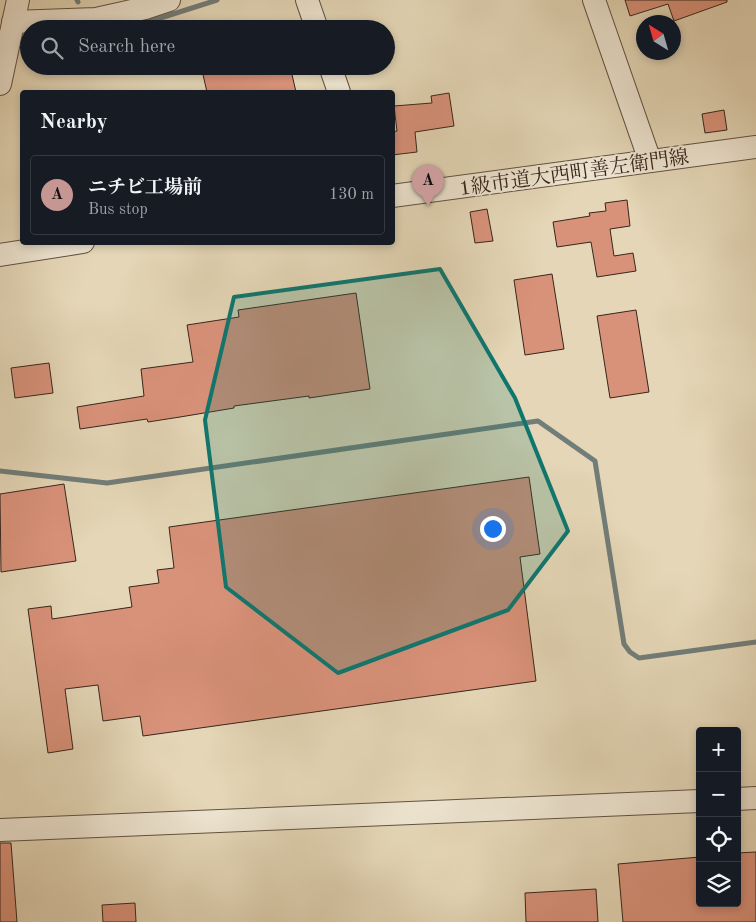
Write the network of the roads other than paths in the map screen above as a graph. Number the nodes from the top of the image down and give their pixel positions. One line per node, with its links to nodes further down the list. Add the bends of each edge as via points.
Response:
1 (18, 0): 7 (street)
2 (169, 0): 5 (street, via 96,19)
3 (307, 0): 6 (street)
4 (594, 0): 13 (street)
5 (68, 20)
6 (314, 20)
7 (13, 22): 8 (street); 10 (street)
8 (20, 22)
9 (333, 75): 11 (street)
10 (0, 84)
11 (338, 90)
12 (756, 146): 13 (street, 1級市道大西町善左衛門線)
13 (650, 161): 14 (street, 1級市道大西町善左衛門線)
14 (395, 196)
15 (64, 245): 16 (street)
16 (0, 255)
17 (756, 798): 18 (street)
18 (741, 799)
19 (696, 800): 20 (street)
20 (0, 830)

